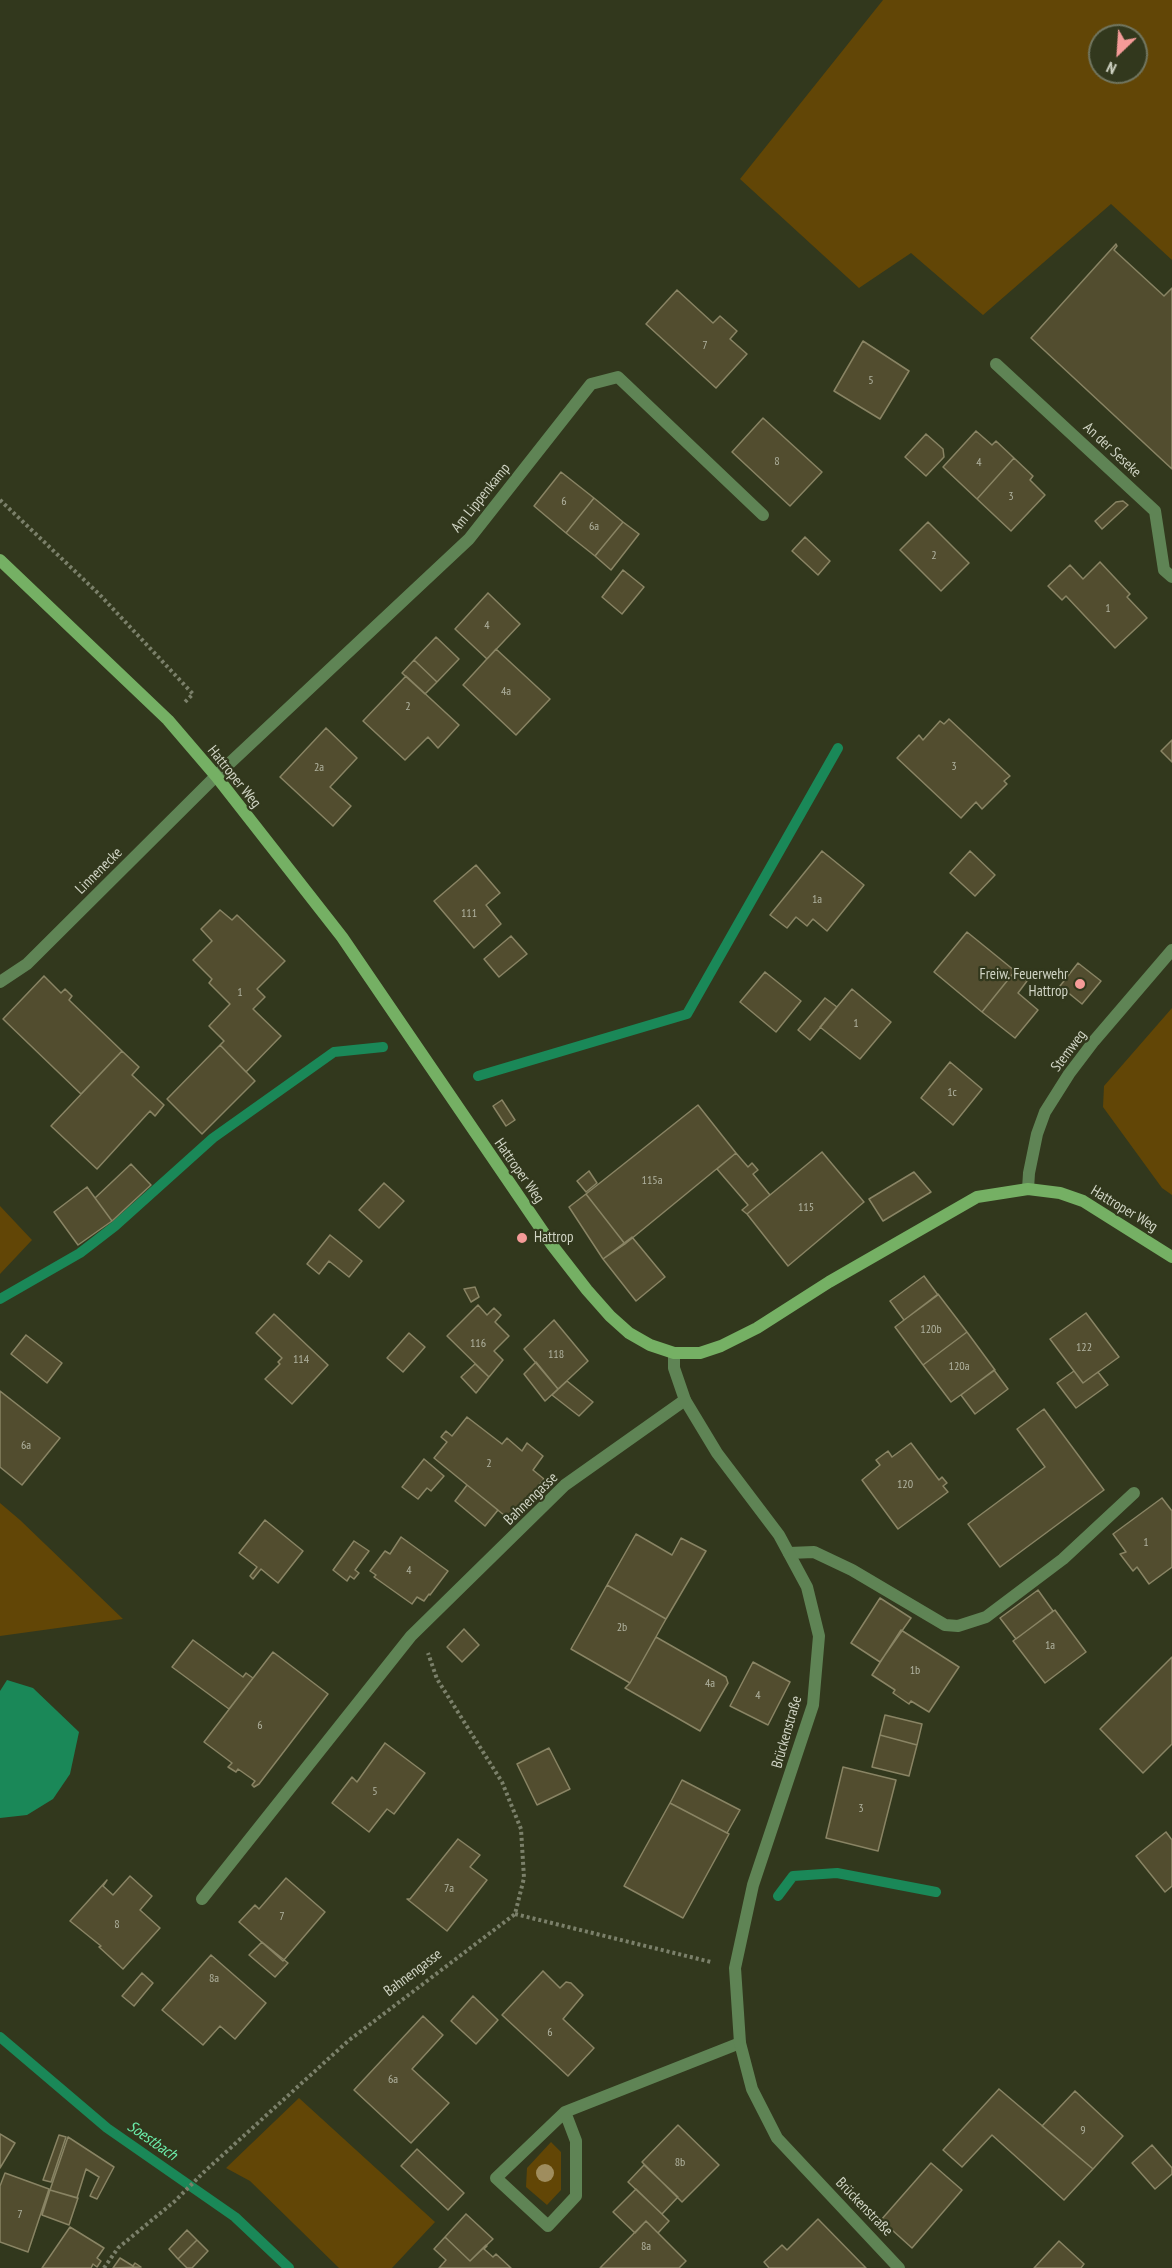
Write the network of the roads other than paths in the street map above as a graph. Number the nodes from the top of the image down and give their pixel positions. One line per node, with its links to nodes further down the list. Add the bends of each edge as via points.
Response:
1 (996, 364): 4 (street, An der Seseke, via 1155,511 1164,570)
2 (763, 515): 5 (street, Am Lippenkamp, via 618,377 591,384 469,539)
3 (0, 560): 5 (main road, Hattroper Weg, via 168,720)
4 (1172, 577)
5 (216, 776): 7 (street, Linnenecke, via 27,964); 10 (main road, Hattroper Weg, via 342,937 587,1290 629,1333)
6 (1172, 950): 8 (street, Stemweg, via 1094,1041 1045,1112 1037,1134)
7 (0, 982)
8 (1028, 1189): 9 (main road, Hattroper Weg, via 1083,1201); 10 (main road, Hattroper Weg, via 977,1197 739,1337 700,1353)
9 (1172, 1257)
10 (674, 1353): 11 (street, Brückenstraße, via 674,1368)
11 (685, 1400): 13 (street, Brückenstraße, via 717,1453); 14 (street, Bahnengasse, via 565,1485 411,1636)
12 (1134, 1493): 13 (street, via 1063,1559 986,1617 958,1626 945,1625 814,1552)
13 (789, 1552): 15 (street, Brückenstraße, via 807,1587 819,1635 813,1705 753,1885 735,1968)
14 (202, 1899)
15 (740, 2043): 16 (street); 17 (street, Brückenstraße, via 752,2090 777,2138)
16 (566, 2112): 16 (street, via 496,2178 548,2226 576,2196 576,2141)
17 (899, 2268)

